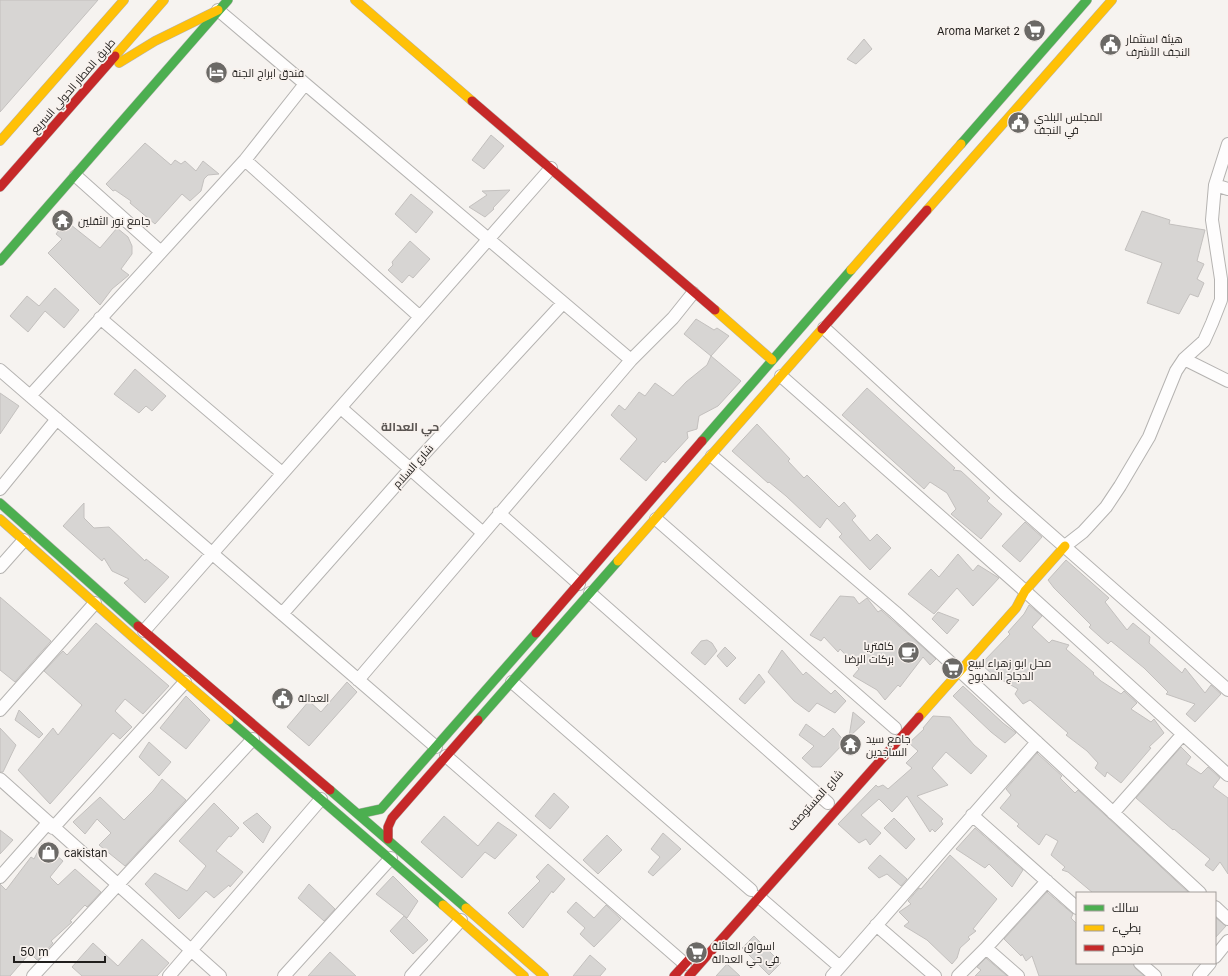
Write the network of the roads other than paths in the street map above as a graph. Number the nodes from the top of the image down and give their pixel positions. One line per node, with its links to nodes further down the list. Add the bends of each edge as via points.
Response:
1 (124, 0): 10 (main road, طريق المطار الحولي السريع)
2 (164, 0): 8 (main road, طريق المطار الحولي السريع)
3 (228, 0): 7 (main road)
4 (355, 0): 13 (main road)
5 (1088, 0): 14 (main road)
6 (1112, 0): 18 (main road)
7 (218, 10): 8 (main road, via 175,29); 9 (street); 15 (main road)
8 (95, 79): 17 (main road, طريق المطار الحولي السريع)
9 (305, 84): 12 (street); 20 (street)
10 (0, 141)
11 (1228, 144): 16 (street)
12 (245, 160): 21 (street); 25 (street)
13 (551, 168): 20 (street); 23 (main road)
14 (934, 175): 18 (main road); 30 (main road)
15 (76, 176): 21 (street); 22 (main road)
16 (1215, 184): 19 (street); 28 (street, via 1212,220 1221,279 1221,300 1204,341)
17 (0, 187)
18 (948, 188): 27 (main road)
19 (1228, 189)
20 (488, 239): 24 (street); 25 (street)
21 (161, 252): 26 (street)
22 (0, 261)
23 (693, 293): 29 (street, via 673,318); 30 (main road)
24 (563, 303): 29 (street); 39 (street, شارع السلام)
25 (420, 317): 35 (street)
26 (100, 318): 34 (street); 40 (street)
27 (824, 328): 32 (main road); 49 (street)
28 (1184, 358): 33 (street); 49 (street, via 1176,370 1149,437 1135,463 1106,507 1083,532)
29 (631, 360): 43 (street)
30 (772, 360): 37 (main road)
31 (0, 370): 34 (street)
32 (781, 376): 38 (main road); 53 (street)
33 (1228, 381)
34 (30, 396): 36 (street)
35 (341, 408): 39 (street); 40 (street)
36 (57, 419): 41 (street); 50 (street)
37 (698, 445): 38 (main road); 52 (main road)
38 (712, 456): 45 (main road); 59 (street, via 895,612)
39 (411, 468): 47 (street); 57 (street, شارع السلام)
40 (282, 474): 50 (street)
41 (0, 489)
42 (0, 503): 44 (main road)
43 (499, 513): 47 (street); 52 (street)
44 (15, 516): 46 (main road); 58 (main road)
45 (656, 519): 54 (main road); 65 (street)
46 (4, 522): 48 (main road)
47 (483, 533): 60 (street)
48 (24, 540): 51 (street); 56 (main road)
49 (1065, 546): 53 (main road, شارع المستوصف); 63 (street)
50 (212, 554): 57 (street); 58 (street)
51 (0, 567)
52 (579, 584): 70 (main road)
53 (1025, 591): 55 (main road, شارع المستوصف); 59 (main road, شارع المستوصف, via 1016,608); 67 (street)
54 (590, 593): 62 (main road); 75 (street)
55 (1008, 601)
56 (95, 603): 61 (main road); 64 (street)
57 (282, 614): 60 (street)
58 (144, 631): 66 (main road)
59 (954, 666): 69 (street); 84 (main road, شارع المستوصف)
60 (358, 680): 70 (street)
61 (185, 682): 68 (main road); 81 (street)
62 (512, 682): 71 (main road); 89 (street)
63 (1228, 690)
64 (0, 710)
65 (895, 728)
66 (261, 729): 68 (main road); 78 (main road)
67 (1183, 734): 72 (street); 77 (street)
68 (253, 739): 74 (main road); 88 (street)
69 (1036, 742): 77 (street); 79 (street)
70 (436, 747): 76 (main road)
71 (446, 756): 80 (main road); 101 (street)
72 (1228, 775)
73 (0, 779): 81 (street)
74 (321, 799): 85 (main road); 99 (street)
75 (828, 803)
76 (381, 809): 78 (main road); 80 (main road)
77 (1113, 813): 90 (street)
78 (358, 814): 82 (main road)
79 (972, 815): 87 (street); 95 (street)
80 (392, 818): 82 (main road, via 388,827)
81 (51, 825): 86 (street); 88 (street)
82 (388, 839): 105 (main road)
83 (787, 850): 84 (main road)
84 (795, 857): 89 (main road, شارع المستوصف)
85 (391, 858): 94 (main road); 109 (street)
86 (0, 877)
87 (1047, 881): 91 (street); 97 (street)
88 (118, 885): 99 (street); 106 (street)
89 (753, 892): 98 (main road, شارع المستوصف); 104 (street)
90 (1199, 892)
91 (1076, 907)
92 (1216, 908): 93 (street)
93 (1228, 919)
94 (461, 920): 110 (street); 111 (main road)
95 (876, 925): 104 (street); 114 (street)
96 (1228, 941): 100 (street)
97 (986, 948): 115 (street); 116 (street)
98 (713, 949): 101 (main road, via 703,944); 113 (main road, شارع المستوصف)
99 (192, 951): 107 (street); 108 (street)
100 (1216, 956)
101 (685, 964): 112 (main road)
102 (1141, 964): 117 (street)
103 (1209, 964): 118 (street)
104 (836, 972)
105 (538, 974)
106 (33, 976)
107 (169, 976)
108 (220, 976)
109 (284, 976)
110 (411, 976)
111 (524, 976)
112 (674, 976)
113 (689, 976)
114 (935, 976)
115 (958, 976)
116 (1018, 976)
117 (1155, 976)
118 (1199, 976)

